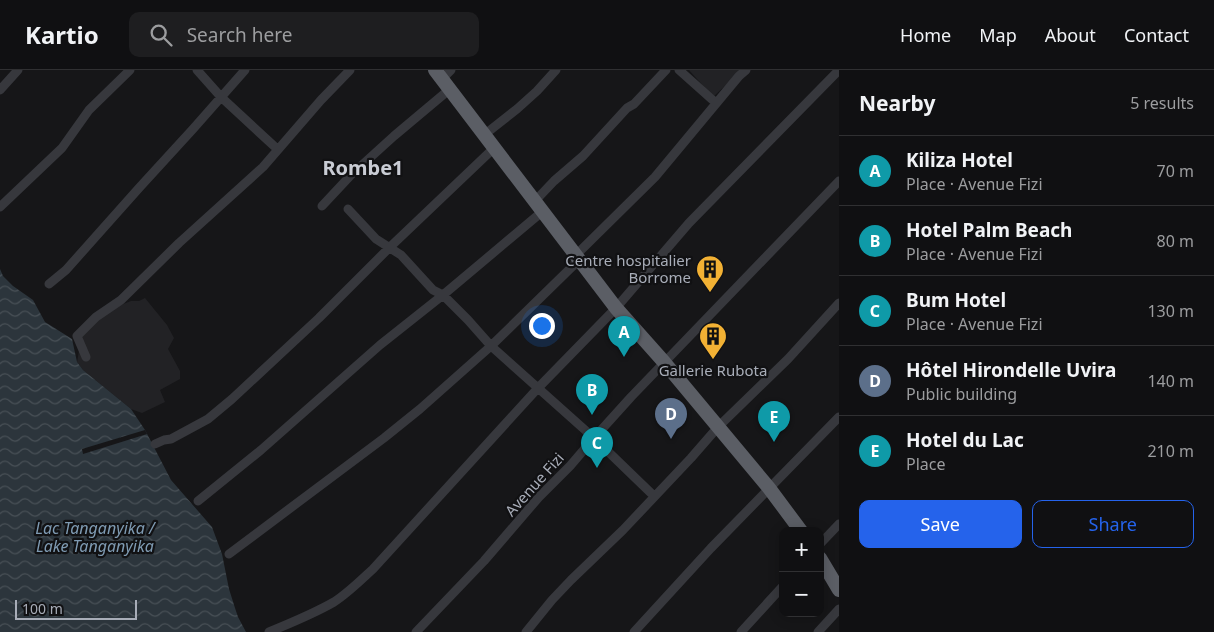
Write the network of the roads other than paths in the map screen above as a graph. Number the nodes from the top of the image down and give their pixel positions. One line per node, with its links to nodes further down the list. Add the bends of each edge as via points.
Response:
1 (18, 70): 12 (street)
2 (130, 70): 21 (street, via 89,110 62,148)
3 (197, 70): 13 (street)
4 (245, 70): 13 (street)
5 (350, 70): 17 (street)
6 (556, 70): 15 (street, via 518,109)
7 (666, 70): 20 (street, via 583,156 554,181)
8 (679, 70): 14 (street)
9 (746, 70): 14 (street)
10 (839, 70): 28 (street, via 689,223)
11 (444, 77): 15 (highway); 19 (street, via 380,149)
12 (0, 90)
13 (221, 96): 17 (street); 25 (street, via 66,270)
14 (716, 103): 24 (street, via 655,177)
15 (484, 135): 16 (highway)
16 (494, 148): 20 (highway); 23 (street)
17 (278, 149): 30 (street, via 121,300 96,317 77,336)
18 (839, 181): 31 (street, Avenue Fizi)
19 (322, 206)
20 (539, 206): 24 (highway); 26 (street)
21 (0, 207)
22 (348, 210): 23 (street)
23 (389, 248): 26 (street, via 401,255 433,290); 36 (street, via 232,400 208,419)
24 (578, 257): 28 (highway); 29 (street)
25 (49, 284)
26 (443, 295): 29 (street); 39 (street)
27 (839, 303): 34 (street, via 794,353)
28 (616, 308): 31 (highway); 32 (street)
29 (491, 346): 32 (street); 43 (street, via 384,438)
30 (86, 357)
31 (664, 362): 34 (highway); 35 (street, Avenue Fizi)
32 (538, 388): 35 (street); 48 (street, via 373,569 335,601)
33 (839, 417): 37 (street)
34 (718, 427): 37 (highway); 38 (street)
35 (594, 438): 38 (street); 49 (street, Avenue Fizi)
36 (155, 444)
37 (769, 488): 41 (highway); 51 (street)
38 (654, 496): 50 (street, via 552,600)
39 (198, 501)
40 (839, 524): 42 (street)
41 (798, 527)
42 (824, 540)
43 (229, 554)
44 (824, 565): 46 (highway)
45 (779, 590): 52 (street)
46 (839, 590)
47 (839, 609): 53 (street)
48 (269, 632)
49 (416, 632)
50 (526, 632)
51 (634, 632)
52 (741, 632)
53 (818, 632)

